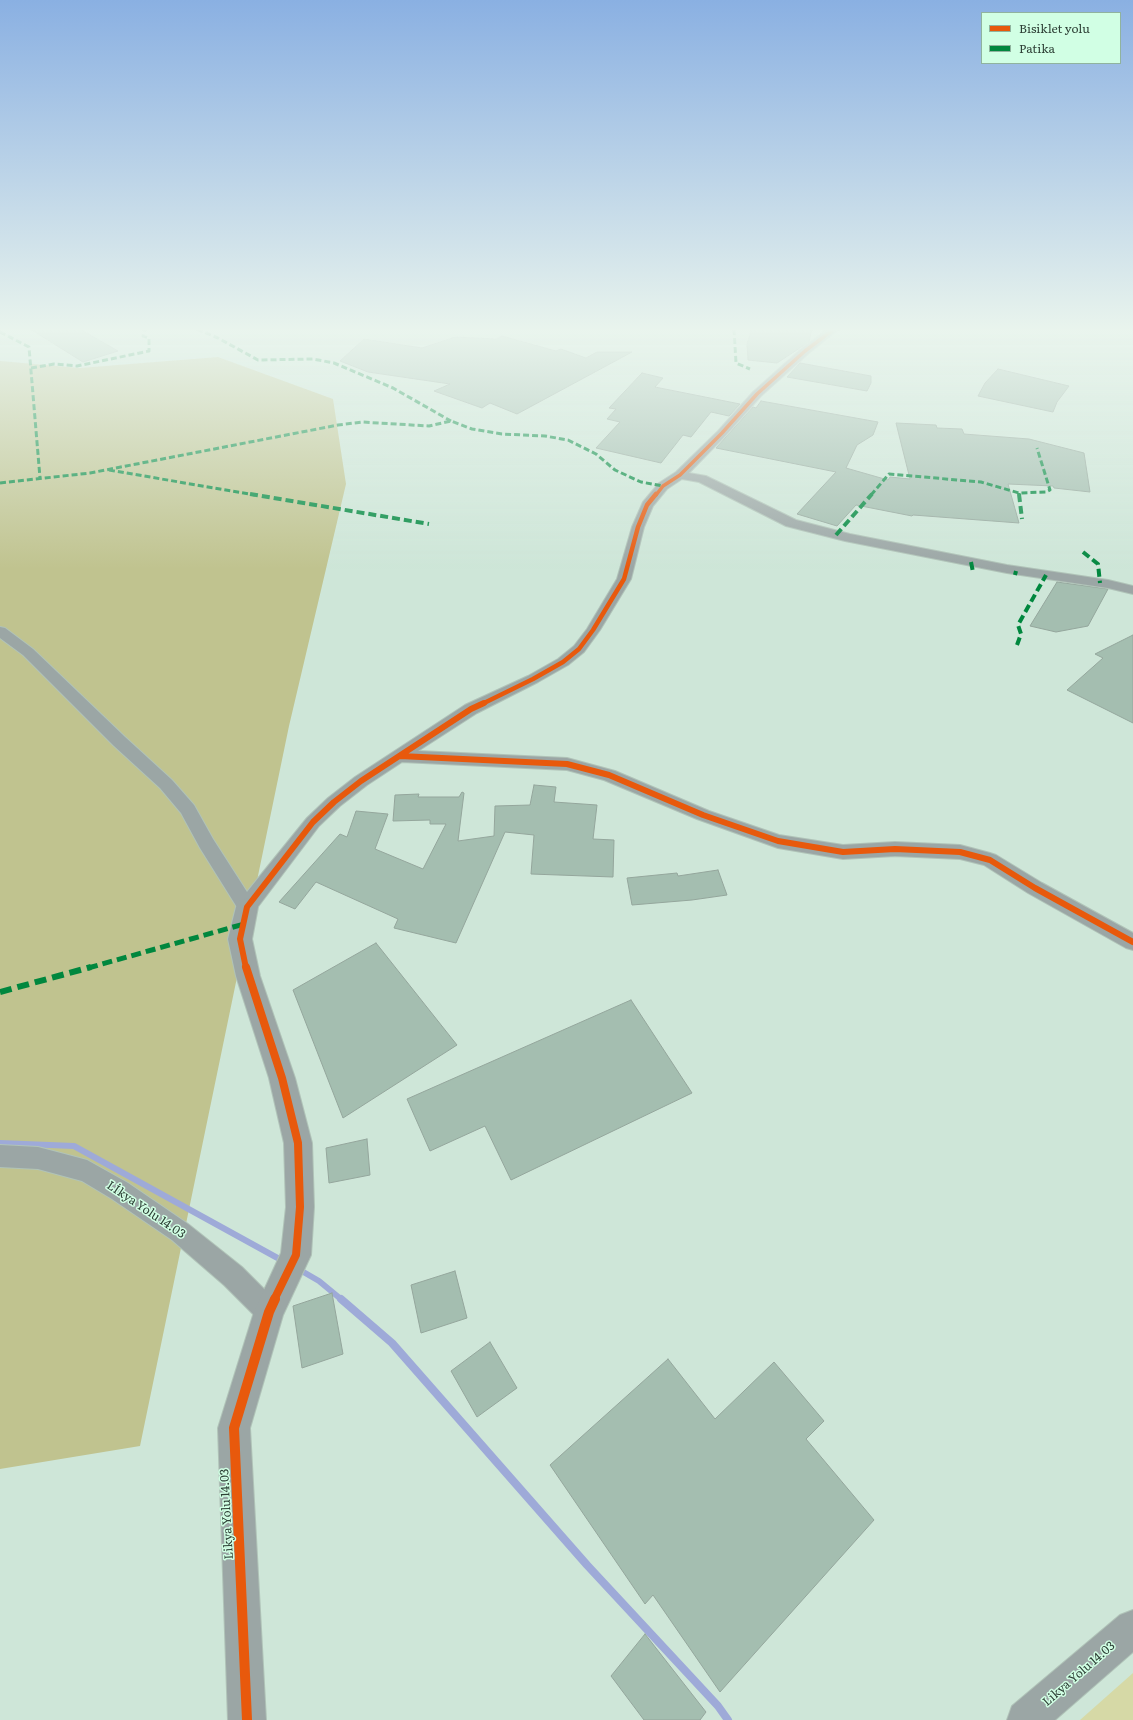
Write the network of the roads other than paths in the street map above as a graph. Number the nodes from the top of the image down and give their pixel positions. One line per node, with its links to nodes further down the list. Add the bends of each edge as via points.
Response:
1 (743, 409): 2 (street)
2 (680, 475): 3 (street, via 702,479 791,523 850,538 1007,569); 5 (street, via 663,486 647,505 638,527 624,579 579,648 563,662 471,710)
3 (1133, 590)
4 (0, 631): 6 (street, via 28,652 166,784 188,809 206,843)
5 (400, 756): 6 (street, via 361,781 313,822); 7 (street, via 567,764 609,774 704,814 778,841 843,852 895,849 960,852 990,860)
6 (247, 907): 9 (street, Likya Yolu 14.03, via 240,939 248,976 282,1078 298,1143 300,1207 296,1255)
7 (1133, 942)
8 (0, 1156): 9 (street, Lİkya Yolu 14.03, via 38,1158 87,1171 180,1232 233,1276)
9 (269, 1312): 11 (street, Likya Yolu 14.03, via 234,1428)
10 (1133, 1628): 12 (street, Likya Yolu 14.03)
11 (248, 1720)
12 (1026, 1720)

